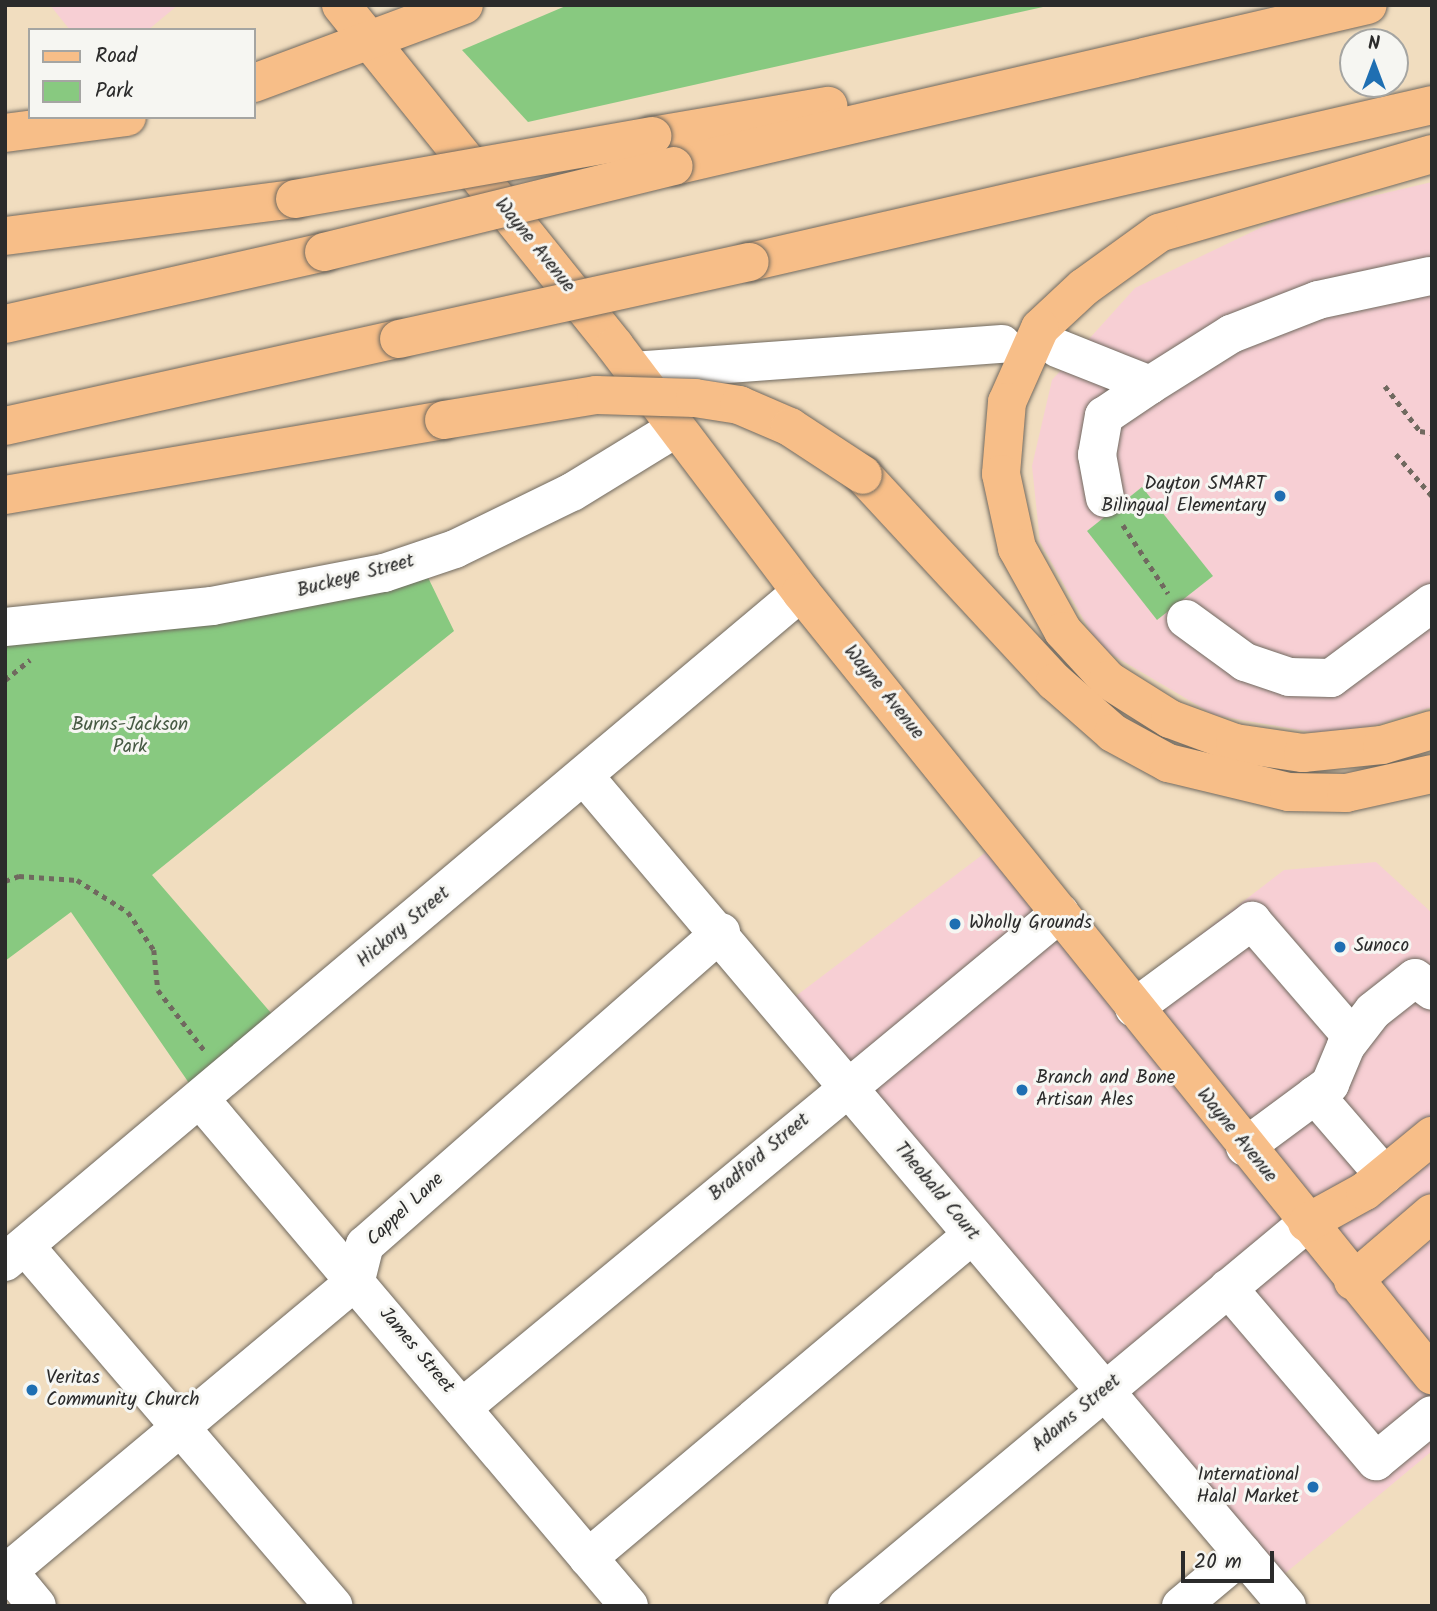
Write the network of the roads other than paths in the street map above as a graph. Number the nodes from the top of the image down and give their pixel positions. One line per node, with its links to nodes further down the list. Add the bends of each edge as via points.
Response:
1 (341, 5): 5 (main road, Wayne Avenue)
2 (464, 5): 5 (main road)
3 (1368, 5): 4 (main road)
4 (1237, 35): 11 (main road, bridge, via 295,199); 13 (main road, bridge)
5 (368, 40): 6 (main road); 16 (main road, Wayne Avenue)
6 (256, 82)
7 (1432, 105): 18 (main road, bridge)
8 (112, 119): 9 (main road)
9 (5, 133)
10 (1432, 154): 26 (main road, via 1159,233 1084,287 1040,328 1007,402 1002,474 1017,548 1063,631 1108,680 1170,719 1235,743 1303,753 1382,745)
11 (5, 236)
12 (1431, 280): 17 (street, via 1318,300 1231,334)
13 (5, 324)
14 (1002, 344): 16 (street)
15 (1057, 348): 17 (street)
16 (633, 371): 19 (main road, Wayne Avenue)
17 (1150, 385): 21 (street, via 1104,416 1097,455)
18 (5, 426)
19 (675, 429): 22 (main road, Wayne Avenue); 25 (street, Buckeye Street, via 572,492 455,549 384,573 212,606)
20 (5, 495): 27 (main road, bridge, via 596,395 695,398 739,405 790,426 863,475 1055,682 1113,733 1168,763 1289,793 1346,793)
21 (1105, 498)
22 (801, 592): 28 (street, Hickory Street); 29 (main road, Wayne Avenue)
23 (1432, 603): 24 (street, via 1331,678 1289,677 1245,662)
24 (1186, 619)
25 (5, 627)
26 (1432, 730)
27 (1432, 774)
28 (585, 777): 30 (street, Theobald Court); 36 (street, Hickory Street)
29 (1059, 913): 32 (main road, Wayne Avenue); 34 (street, Bradford Street)
30 (721, 932): 34 (street, Theobald Court); 44 (street, Cappel Lane, via 365,1245)
31 (1432, 991): 33 (street, via 1415,978 1373,1011)
32 (1133, 1009): 33 (street, via 1252,921); 38 (main road, Wayne Avenue)
33 (1352, 1037): 35 (street, via 1330,1084)
34 (846, 1085): 42 (street, Theobald Court); 49 (street, Bradford Street)
35 (1315, 1095): 38 (street); 39 (street)
36 (201, 1099): 43 (street, Hickory Street); 44 (street, James Street)
37 (1432, 1136): 39 (main road)
38 (1245, 1147): 41 (main road, Wayne Avenue)
39 (1384, 1175): 41 (main road)
40 (1432, 1213): 45 (main road)
41 (1307, 1223): 45 (main road, Wayne Avenue); 46 (street, Adams Street)
42 (972, 1235): 48 (street, Theobald Court); 53 (street)
43 (15, 1254): 51 (street)
44 (356, 1280): 49 (street, James Street); 51 (street)
45 (1353, 1281): 47 (main road, Wayne Avenue)
46 (1228, 1288): 48 (street, Adams Street); 50 (street, via 1376,1461)
47 (1432, 1375)
48 (1104, 1391): 52 (street, Theobald Court); 58 (street, Adams Street)
49 (464, 1407): 53 (street, James Street)
50 (1432, 1415)
51 (181, 1428): 54 (street); 56 (street)
52 (1243, 1554): 59 (street); 60 (street, Theobald Court)
53 (588, 1558): 57 (street, James Street)
54 (6, 1571): 55 (street)
55 (37, 1606)
56 (334, 1606)
57 (629, 1606)
58 (847, 1606)
59 (1181, 1606)
60 (1287, 1606)

